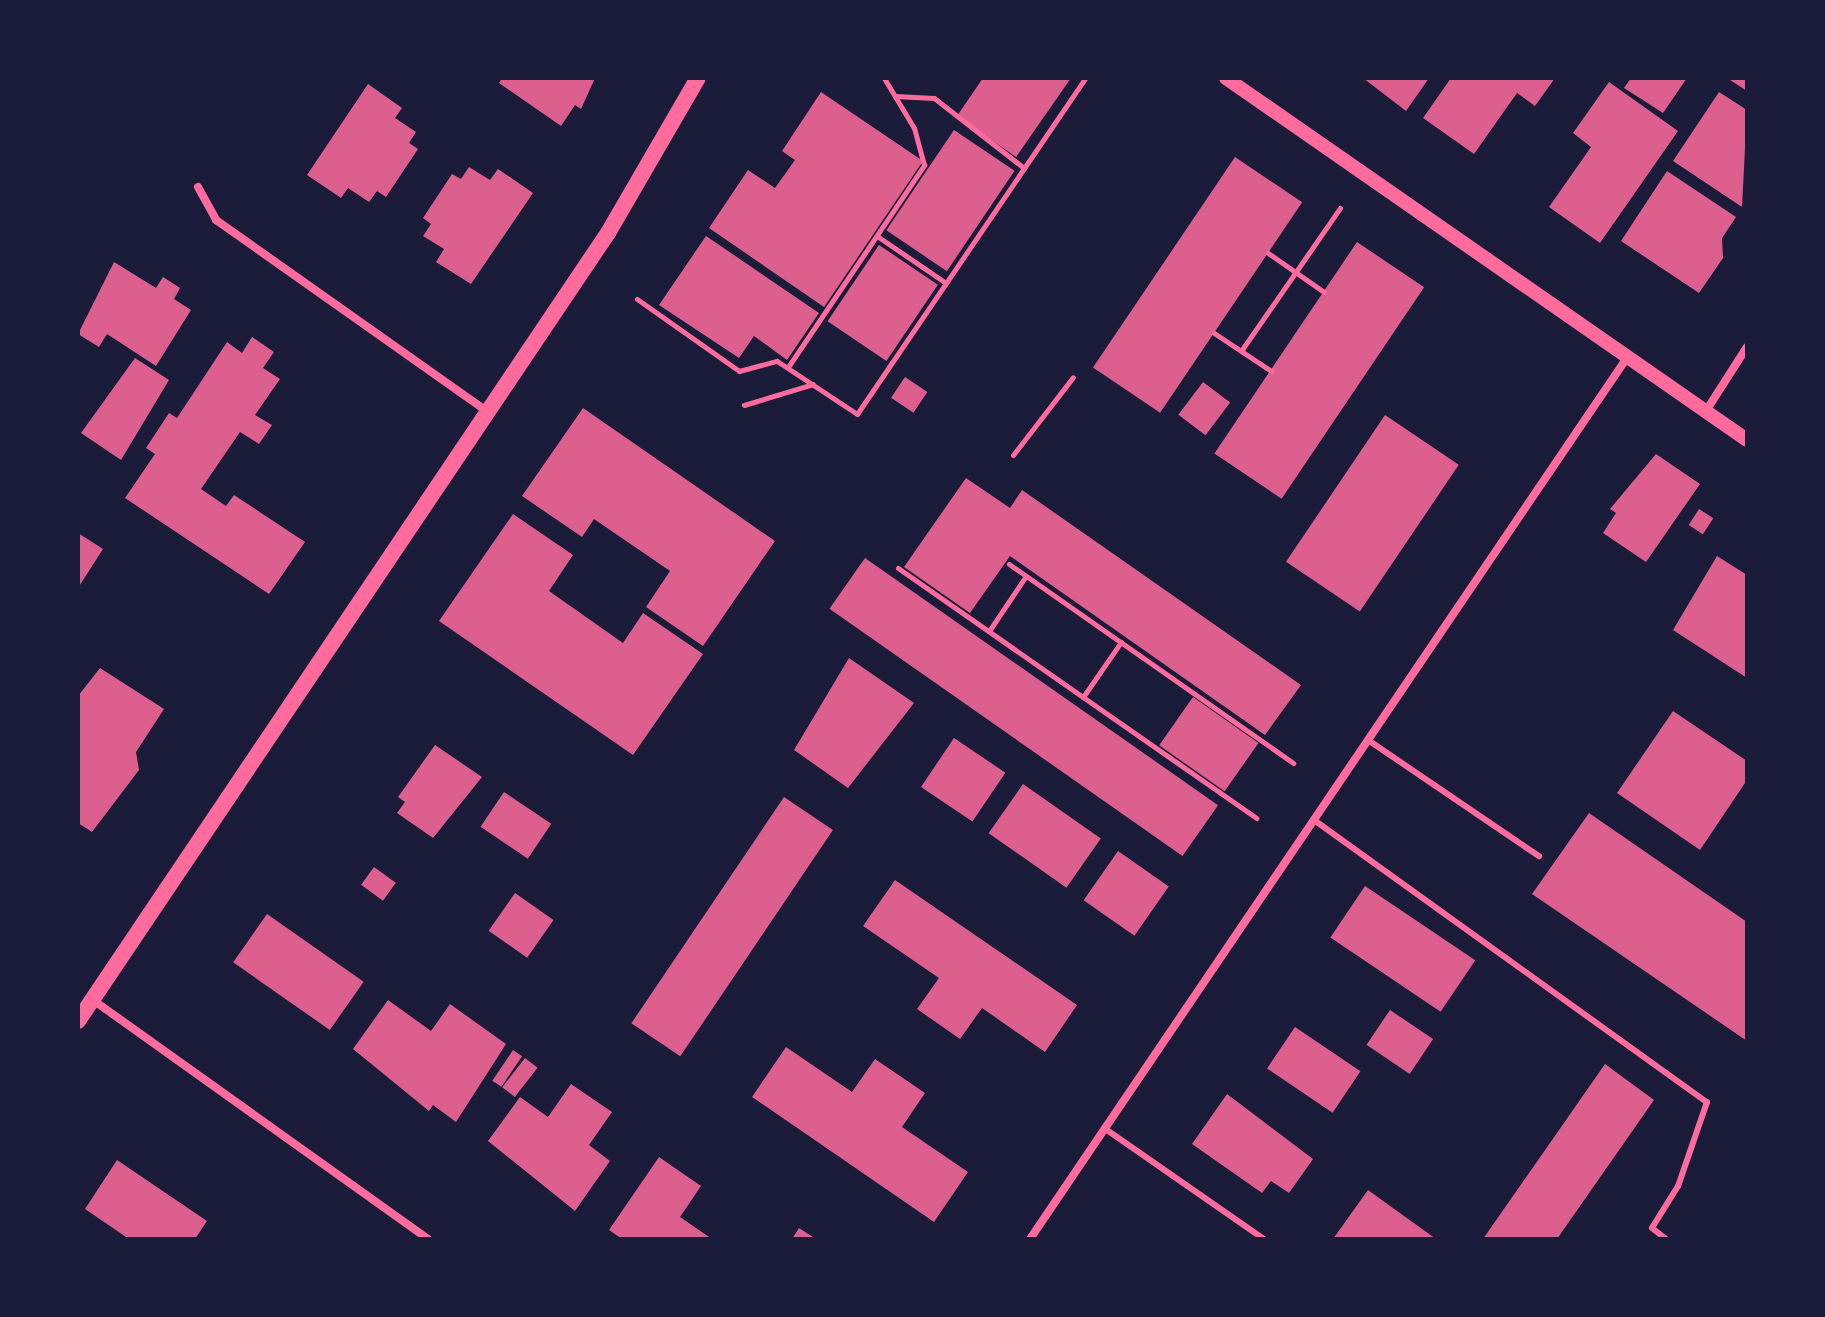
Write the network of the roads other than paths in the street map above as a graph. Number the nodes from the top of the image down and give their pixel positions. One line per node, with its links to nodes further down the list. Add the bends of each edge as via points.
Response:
1 (698, 78): 6 (main road, via 667,142)
2 (1226, 78): 5 (street)
3 (198, 187): 6 (street, via 216,220)
4 (1747, 347): 7 (street)
5 (1628, 356): 7 (street); 9 (street)
6 (485, 410): 12 (main road)
7 (1706, 411): 8 (street)
8 (1747, 440)
9 (1368, 740): 10 (street); 11 (lane)
10 (1314, 820): 14 (street); 18 (lane, via 1707,1102 1678,1186 1652,1228)
11 (1539, 856)
12 (92, 1000): 13 (main road); 15 (street)
13 (78, 1021)
14 (1104, 1128): 16 (street); 17 (lane)
15 (428, 1239)
16 (1030, 1239)
17 (1264, 1239)
18 (1666, 1239)

